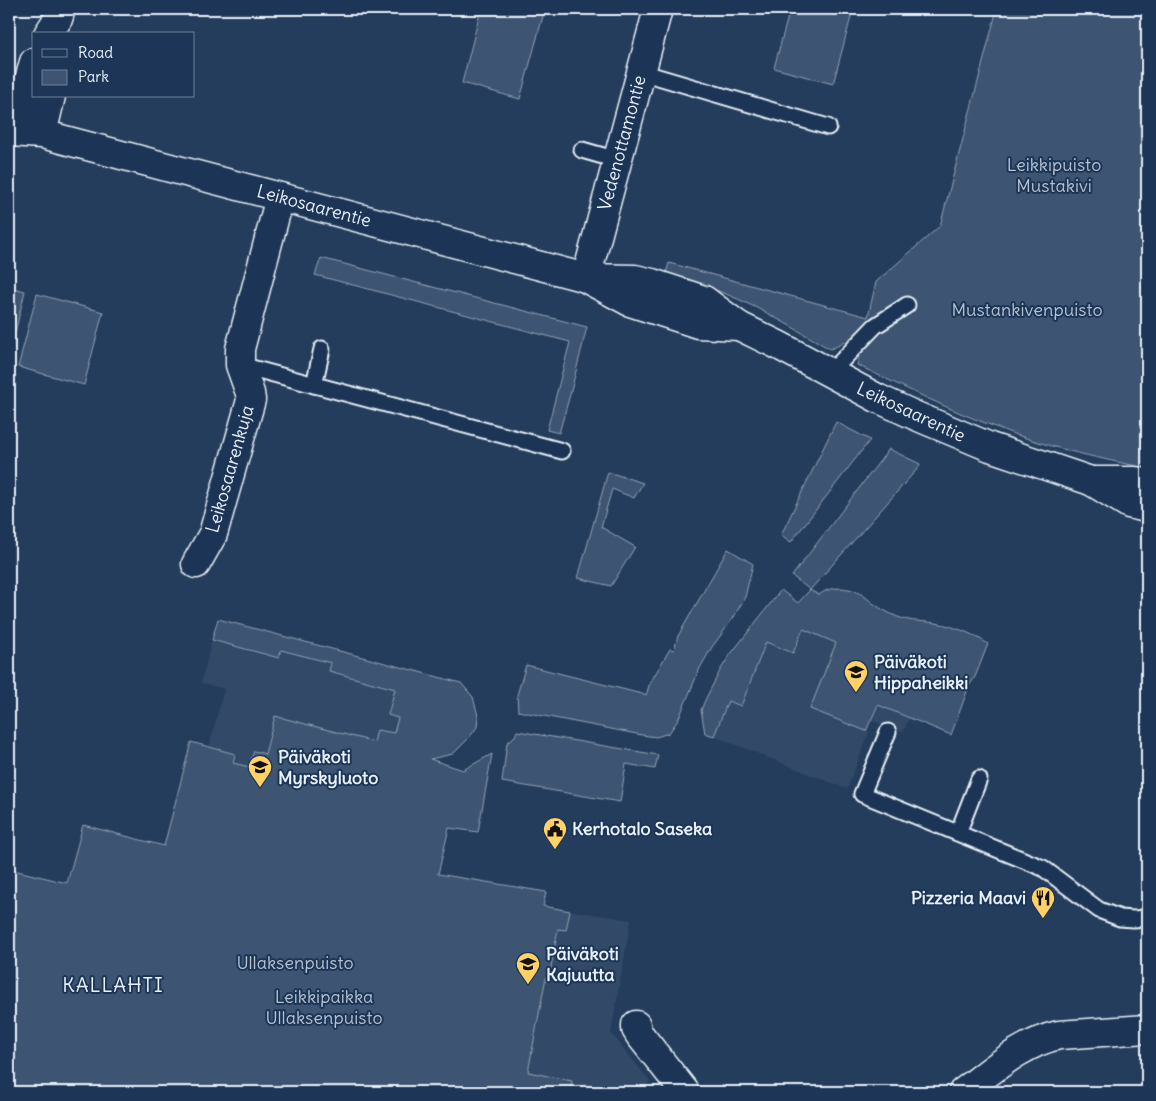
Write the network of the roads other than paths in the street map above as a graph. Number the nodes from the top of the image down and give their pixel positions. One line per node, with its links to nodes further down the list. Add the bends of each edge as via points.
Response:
1 (658, 9): 3 (street, Vedenottamontie)
2 (32, 67): 5 (street)
3 (641, 72): 6 (lane); 9 (street, Vedenottamontie)
4 (51, 98): 7 (street)
5 (12, 120): 7 (street, Leikosaarentie)
6 (828, 127)
7 (42, 134): 10 (street, Leikosaarentie)
8 (582, 150): 9 (lane)
9 (617, 160): 11 (street, Vedenottamontie)
10 (280, 197): 11 (street, Leikosaarentie); 14 (street, Leikosaarenkuja, via 240,349)
11 (586, 278): 15 (street, Leikosaarentie, via 652,282 704,300 739,326)
12 (907, 305): 15 (lane, via 875,326)
13 (322, 348): 16 (lane)
14 (240, 364): 16 (lane); 21 (street, Leikosaarenkuja, via 251,400 213,534)
15 (830, 373): 18 (street, Leikosaarentie, via 956,433)
16 (314, 385): 17 (lane)
17 (562, 451)
18 (1091, 481): 19 (street, Leikosaarentie); 20 (street, Leikosaarentie, via 1130,504)
19 (1147, 483)
20 (1147, 508)
21 (196, 564)
22 (888, 732): 24 (lane, via 862,794)
23 (980, 779): 24 (lane)
24 (958, 833): 25 (lane, via 1043,868 1099,910 1120,918)
25 (1147, 918)
26 (636, 1025): 28 (street, via 639,1034)
27 (1147, 1029): 29 (street, via 1046,1038 1022,1049)
28 (685, 1092)
29 (963, 1092)

